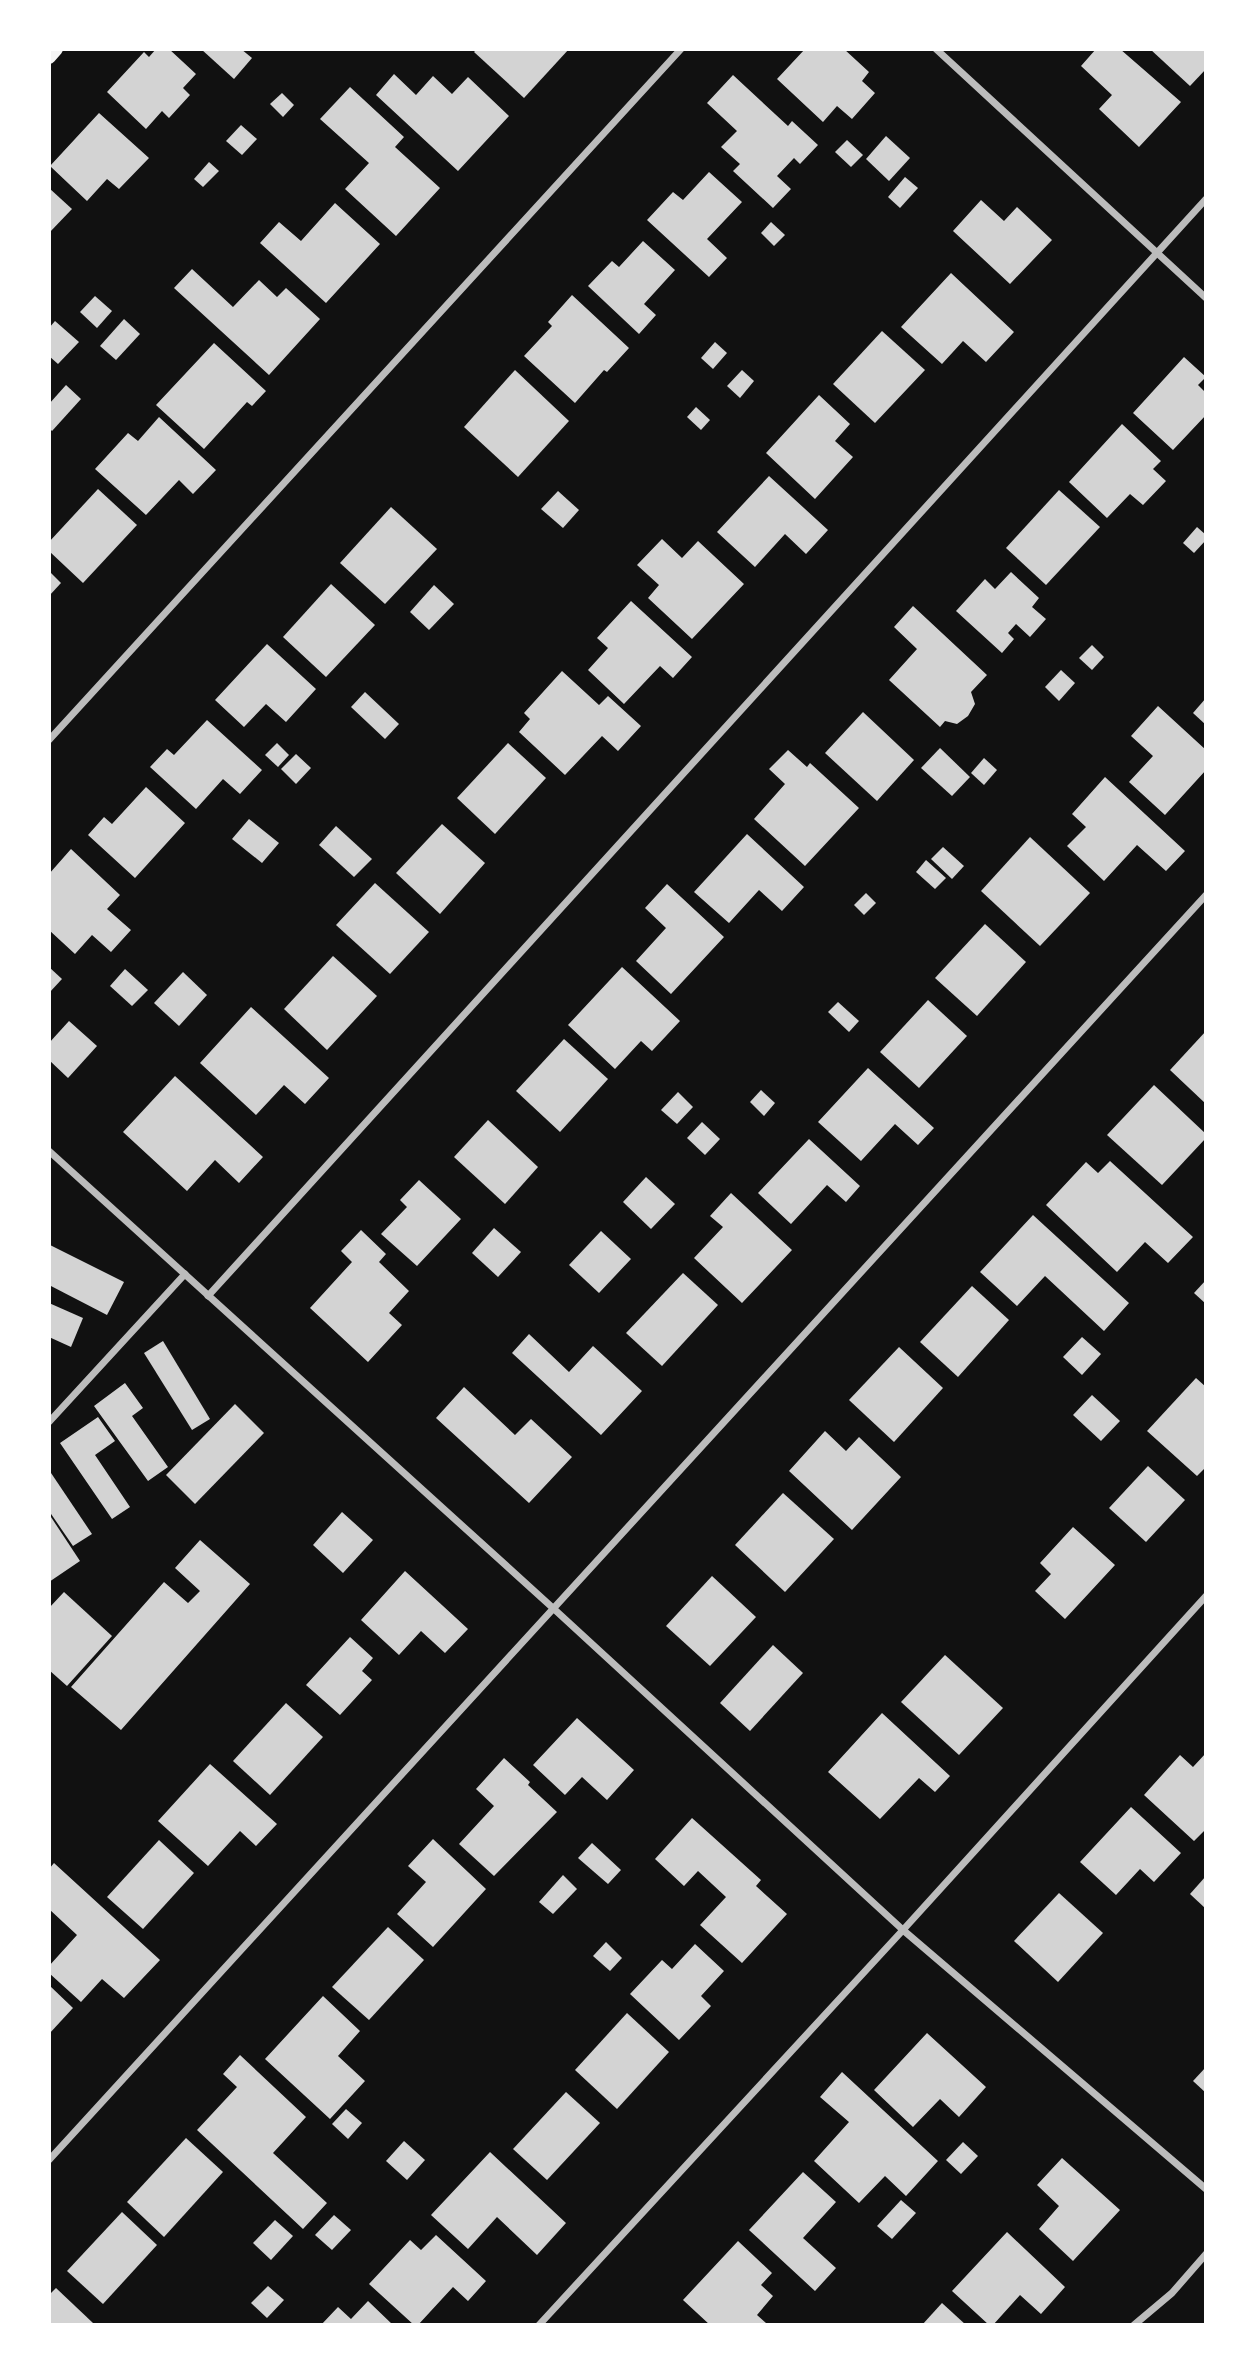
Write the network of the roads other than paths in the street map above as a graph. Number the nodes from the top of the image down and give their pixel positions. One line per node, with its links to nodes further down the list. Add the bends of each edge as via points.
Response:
1 (57, 49): 4 (main road)
2 (681, 49): 8 (street)
3 (936, 49): 6 (street)
4 (49, 57)
5 (1206, 200): 6 (street)
6 (1157, 253): 7 (street); 12 (street)
7 (1206, 299)
8 (49, 740)
9 (1206, 895): 15 (street)
10 (49, 1151): 11 (street)
11 (185, 1274): 12 (street); 13 (street)
12 (208, 1296): 15 (street)
13 (49, 1422)
14 (1206, 1596): 16 (street)
15 (554, 1609): 16 (street); 17 (street)
16 (903, 1930): 18 (street); 20 (street)
17 (49, 2160)
18 (1206, 2189)
19 (1206, 2254): 21 (street, via 1172,2293)
20 (539, 2325)
21 (1134, 2325)

